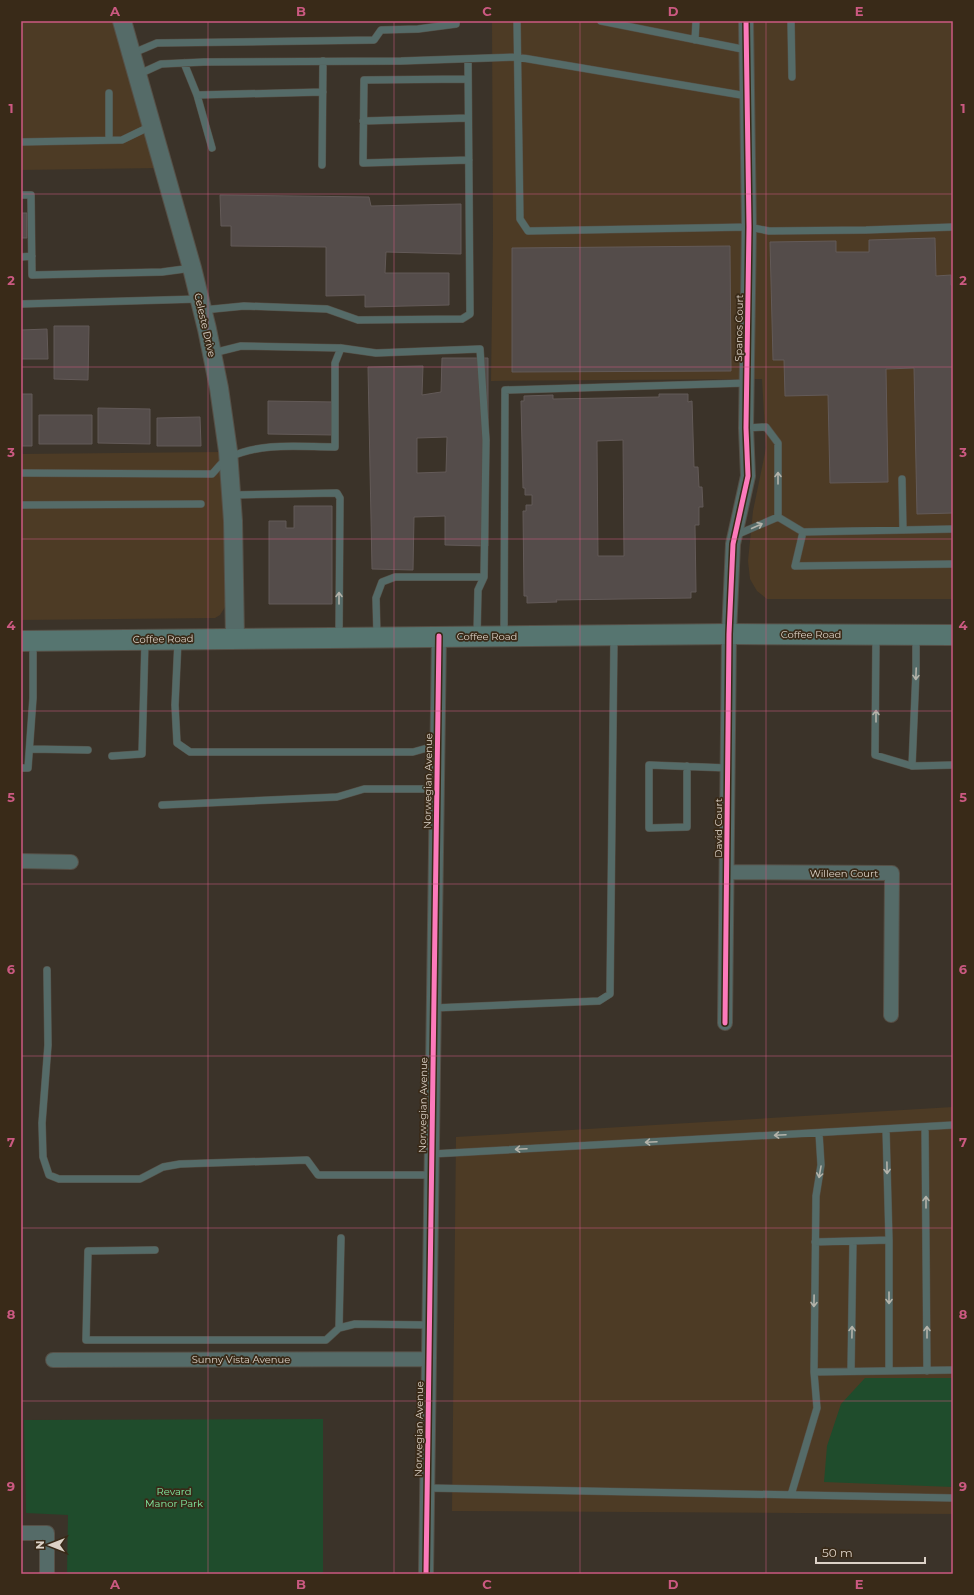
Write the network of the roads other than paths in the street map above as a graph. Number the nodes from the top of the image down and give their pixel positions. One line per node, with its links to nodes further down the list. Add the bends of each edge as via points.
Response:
1 (122, 21): 10 (street, Celeste Drive)
2 (456, 21): 10 (lane, via 456,24 418,30 381,30 374,40 157,42)
3 (517, 21): 11 (lane)
4 (601, 21): 8 (lane)
5 (696, 21): 8 (lane)
6 (746, 21): 9 (street, Spanos Court)
7 (791, 21): 16 (lane)
8 (695, 40): 9 (lane)
9 (746, 50): 21 (street, Spanos Court)
10 (131, 54): 15 (street, Celeste Drive)
11 (517, 56): 12 (lane); 21 (lane); 31 (lane, via 520,219 528,231)
12 (468, 59): 13 (lane); 17 (lane)
13 (323, 61): 14 (lane); 18 (lane)
14 (184, 63): 15 (lane, via 161,64); 20 (lane)
15 (137, 75): 24 (street, Celeste Drive)
16 (792, 77)
17 (468, 79): 22 (lane); 23 (lane, via 364,80)
18 (323, 92): 20 (lane); 29 (lane)
19 (110, 93): 25 (lane)
20 (197, 95): 27 (lane)
21 (747, 96): 31 (street, Spanos Court)
22 (468, 118): 23 (lane); 28 (lane)
23 (363, 121): 28 (lane, via 363,163)
24 (151, 126): 25 (lane, via 122,140); 35 (street, Celeste Drive)
25 (109, 140): 26 (lane)
26 (21, 142)
27 (212, 148)
28 (469, 160): 37 (lane, via 470,314 462,319 358,320 327,309)
29 (322, 164)
30 (21, 195): 33 (lane, via 31,195)
31 (749, 227): 32 (lane, via 769,231); 40 (street, Spanos Court)
32 (953, 227)
33 (32, 256): 34 (lane); 35 (lane, via 32,275 162,272)
34 (21, 257)
35 (192, 268): 37 (street, Celeste Drive)
36 (21, 304): 37 (lane)
37 (201, 305): 39 (street, Celeste Drive)
38 (341, 348): 39 (lane, via 241,346); 42 (lane, via 335,363 335,447 271,447 251,450); 54 (lane, via 376,353 480,349 486,440)
39 (212, 353): 42 (street, Celeste Drive)
40 (747, 383): 41 (street, Spanos Court); 62 (lane, via 506,390)
41 (746, 428): 48 (lane, one-way to 41, via 778,443 766,427); 52 (street, Spanos Court, via 748,476)
42 (228, 458): 43 (lane, via 212,474); 45 (street, Celeste Drive)
43 (21, 473)
44 (902, 479): 50 (lane)
45 (231, 495): 63 (lane, one-way to 45, via 340,498 337,493); 65 (street, Celeste Drive)
46 (201, 504): 47 (lane)
47 (21, 505)
48 (778, 517): 51 (lane); 52 (lane, one-way to 48)
49 (953, 529): 50 (lane)
50 (903, 530): 51 (lane)
51 (803, 532): 53 (lane, via 795,566)
52 (736, 536): 55 (street, Spanos Court, via 733,544)
53 (953, 564)
54 (484, 576): 61 (lane, via 478,590); 64 (lane, via 395,577 382,582 376,598)
55 (729, 634): 56 (main road, Coffee Road); 57 (main road, Coffee Road); 77 (street, David Court)
56 (614, 635): 62 (main road, Coffee Road); 84 (lane, via 610,994 599,1001)
57 (876, 635): 58 (main road, Coffee Road); 75 (lane, one-way to 57, via 875,756)
58 (916, 635): 59 (main road, Coffee Road); 75 (lane, one-way to 75)
59 (953, 635)
60 (439, 636): 61 (main road, Coffee Road); 64 (main road, Coffee Road); 69 (street, Norwegian Avenue)
61 (477, 636): 62 (main road, Coffee Road)
62 (504, 636)
63 (339, 637): 64 (main road, Coffee Road); 65 (main road, Coffee Road)
64 (377, 637)
65 (236, 638): 67 (main road, Coffee Road)
66 (145, 639): 67 (main road, Coffee Road); 68 (main road, Coffee Road); 72 (lane, via 142,754)
67 (178, 639): 69 (lane, via 175,705 177,743 190,752 413,752)
68 (27, 641): 70 (lane, via 34,698)
69 (438, 745): 78 (street, Norwegian Avenue)
70 (30, 749): 71 (lane); 76 (lane, via 28,768)
71 (88, 750)
72 (112, 756)
73 (953, 765): 75 (lane)
74 (687, 766): 74 (lane, via 687,827 649,828 649,765); 77 (lane)
75 (912, 766)
76 (21, 768)
77 (728, 768): 82 (street, David Court)
78 (437, 789): 79 (lane, via 364,789 337,797); 84 (street, Norwegian Avenue)
79 (162, 805)
80 (21, 861): 81 (street)
81 (71, 862)
82 (727, 872): 85 (street, Willeen Court, via 892,873); 86 (street, David Court)
83 (48, 970): 92 (lane, via 48,1044 42,1123 43,1157 49,1175 59,1179 140,1179 163,1167 180,1164 307,1160 318,1175)
84 (434, 1008): 91 (street, Norwegian Avenue)
85 (891, 1015)
86 (725, 1023)
87 (953, 1125): 88 (lane)
88 (925, 1127): 89 (lane); 105 (lane, one-way to 88)
89 (886, 1129): 90 (lane); 94 (lane, one-way to 94)
90 (819, 1133): 91 (lane, one-way to 91); 96 (lane, one-way to 96, via 821,1165 816,1196)
91 (432, 1154): 92 (street, Norwegian Avenue)
92 (431, 1175): 98 (street, Norwegian Avenue)
93 (341, 1238): 99 (lane)
94 (889, 1240): 95 (lane); 104 (lane, one-way to 104)
95 (853, 1241): 96 (lane); 103 (lane, one-way to 95)
96 (815, 1242): 106 (lane, one-way to 106)
97 (155, 1250): 99 (lane, via 88,1251 86,1340 326,1340)
98 (429, 1325): 99 (lane, via 355,1324); 100 (street, Norwegian Avenue)
99 (339, 1328)
100 (429, 1359): 101 (street, Sunny Vista Avenue); 107 (street, Norwegian Avenue)
101 (53, 1360)
102 (953, 1370): 105 (lane)
103 (851, 1371): 104 (lane); 106 (lane)
104 (889, 1371): 105 (lane)
105 (927, 1371)
106 (814, 1372): 108 (lane, via 818,1408)
107 (427, 1488): 108 (lane); 112 (street, Norwegian Avenue)
108 (791, 1494): 109 (lane)
109 (953, 1498)
110 (21, 1533): 111 (street, via 46,1533)
111 (46, 1574)
112 (426, 1574)

